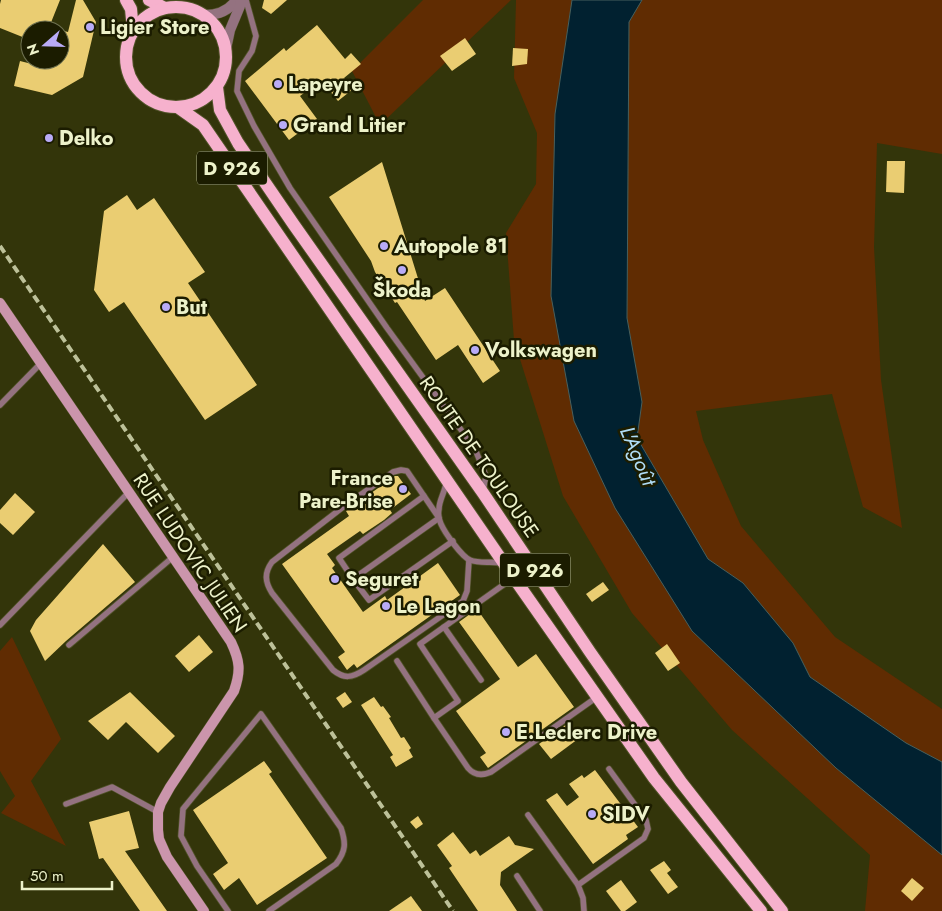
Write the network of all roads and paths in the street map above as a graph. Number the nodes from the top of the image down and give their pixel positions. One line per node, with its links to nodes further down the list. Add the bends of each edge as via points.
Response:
1 (126, 0): 8 (main road, D 926, via 131,9)
2 (149, 0): 6 (main road, D 926)
3 (236, 0): 7 (street, via 222,12)
4 (241, 0): 9 (street)
5 (246, 0): 17 (lane, via 256,36 252,51 239,71 236,91 290,188 475,449 486,476)
6 (165, 8): 7 (main road, D 926, via 178,6); 8 (main road, D 926, via 152,12)
7 (204, 15): 9 (main road, D 926, via 219,29)
8 (133, 30): 11 (main road, D 926, via 127,45 126,62 130,78 150,101 164,107)
9 (226, 49): 10 (main road, D 926, via 224,75)
10 (217, 87): 11 (main road, via 207,98); 17 (main road, ROUTE DE TOULOUSE / D 926, via 220,110 238,142)
11 (179, 108): 15 (main road, ROUTE DE TOULOUSE / D 926, via 203,125)
12 (0, 303): 13 (main road, RUE LUDOVIC JULIEN)
13 (41, 363): 14 (lane); 16 (main road, RUE LUDOVIC JULIEN)
14 (0, 406)
15 (446, 478): 19 (lane); 23 (main road, ROUTE DE TOULOUSE / D 926)
16 (128, 493): 21 (main road, RUE LUDOVIC JULIEN); 26 (lane)
17 (483, 494): 45 (main road, ROUTE DE TOULOUSE / D 926, via 681,782)
18 (424, 496): 19 (lane); 22 (lane, via 407,471 393,472 272,562 266,577 272,593 333,670 351,677 462,601); 25 (lane, via 339,558)
19 (439, 518): 20 (lane); 25 (lane)
20 (452, 541): 22 (lane); 25 (lane, via 369,600)
21 (173, 557): 28 (lane); 35 (main road, RUE LUDOVIC JULIEN, via 231,642 239,666 234,691 170,787)
22 (469, 560): 23 (lane)
23 (505, 564): 24 (main road, ROUTE DE TOULOUSE / D 926)
24 (514, 578): 27 (lane); 31 (main road, ROUTE DE TOULOUSE / D 926)
25 (354, 579)
26 (0, 625)
27 (444, 627): 30 (lane); 32 (lane, via 420,644 458,701)
28 (69, 646)
29 (397, 661): 32 (lane)
30 (481, 680)
31 (598, 697): 32 (lane, via 483,775 471,772); 44 (main road, ROUTE DE TOULOUSE / D 926, via 654,778)
32 (434, 718)
33 (609, 769): 38 (lane, via 646,820 648,830 644,838)
34 (66, 804): 35 (lane, via 112,787)
35 (158, 812): 39 (main road, RUE LUDOVIC JULIEN, via 162,848)
36 (528, 815): 38 (lane)
37 (517, 876): 42 (lane)
38 (578, 885): 43 (lane)
39 (204, 911)
40 (228, 911): 41 (lane, via 181,836 183,809 262,714 341,828 345,847 336,864)
41 (269, 911)
42 (540, 911)
43 (584, 911)
44 (762, 911)
45 (782, 911)

